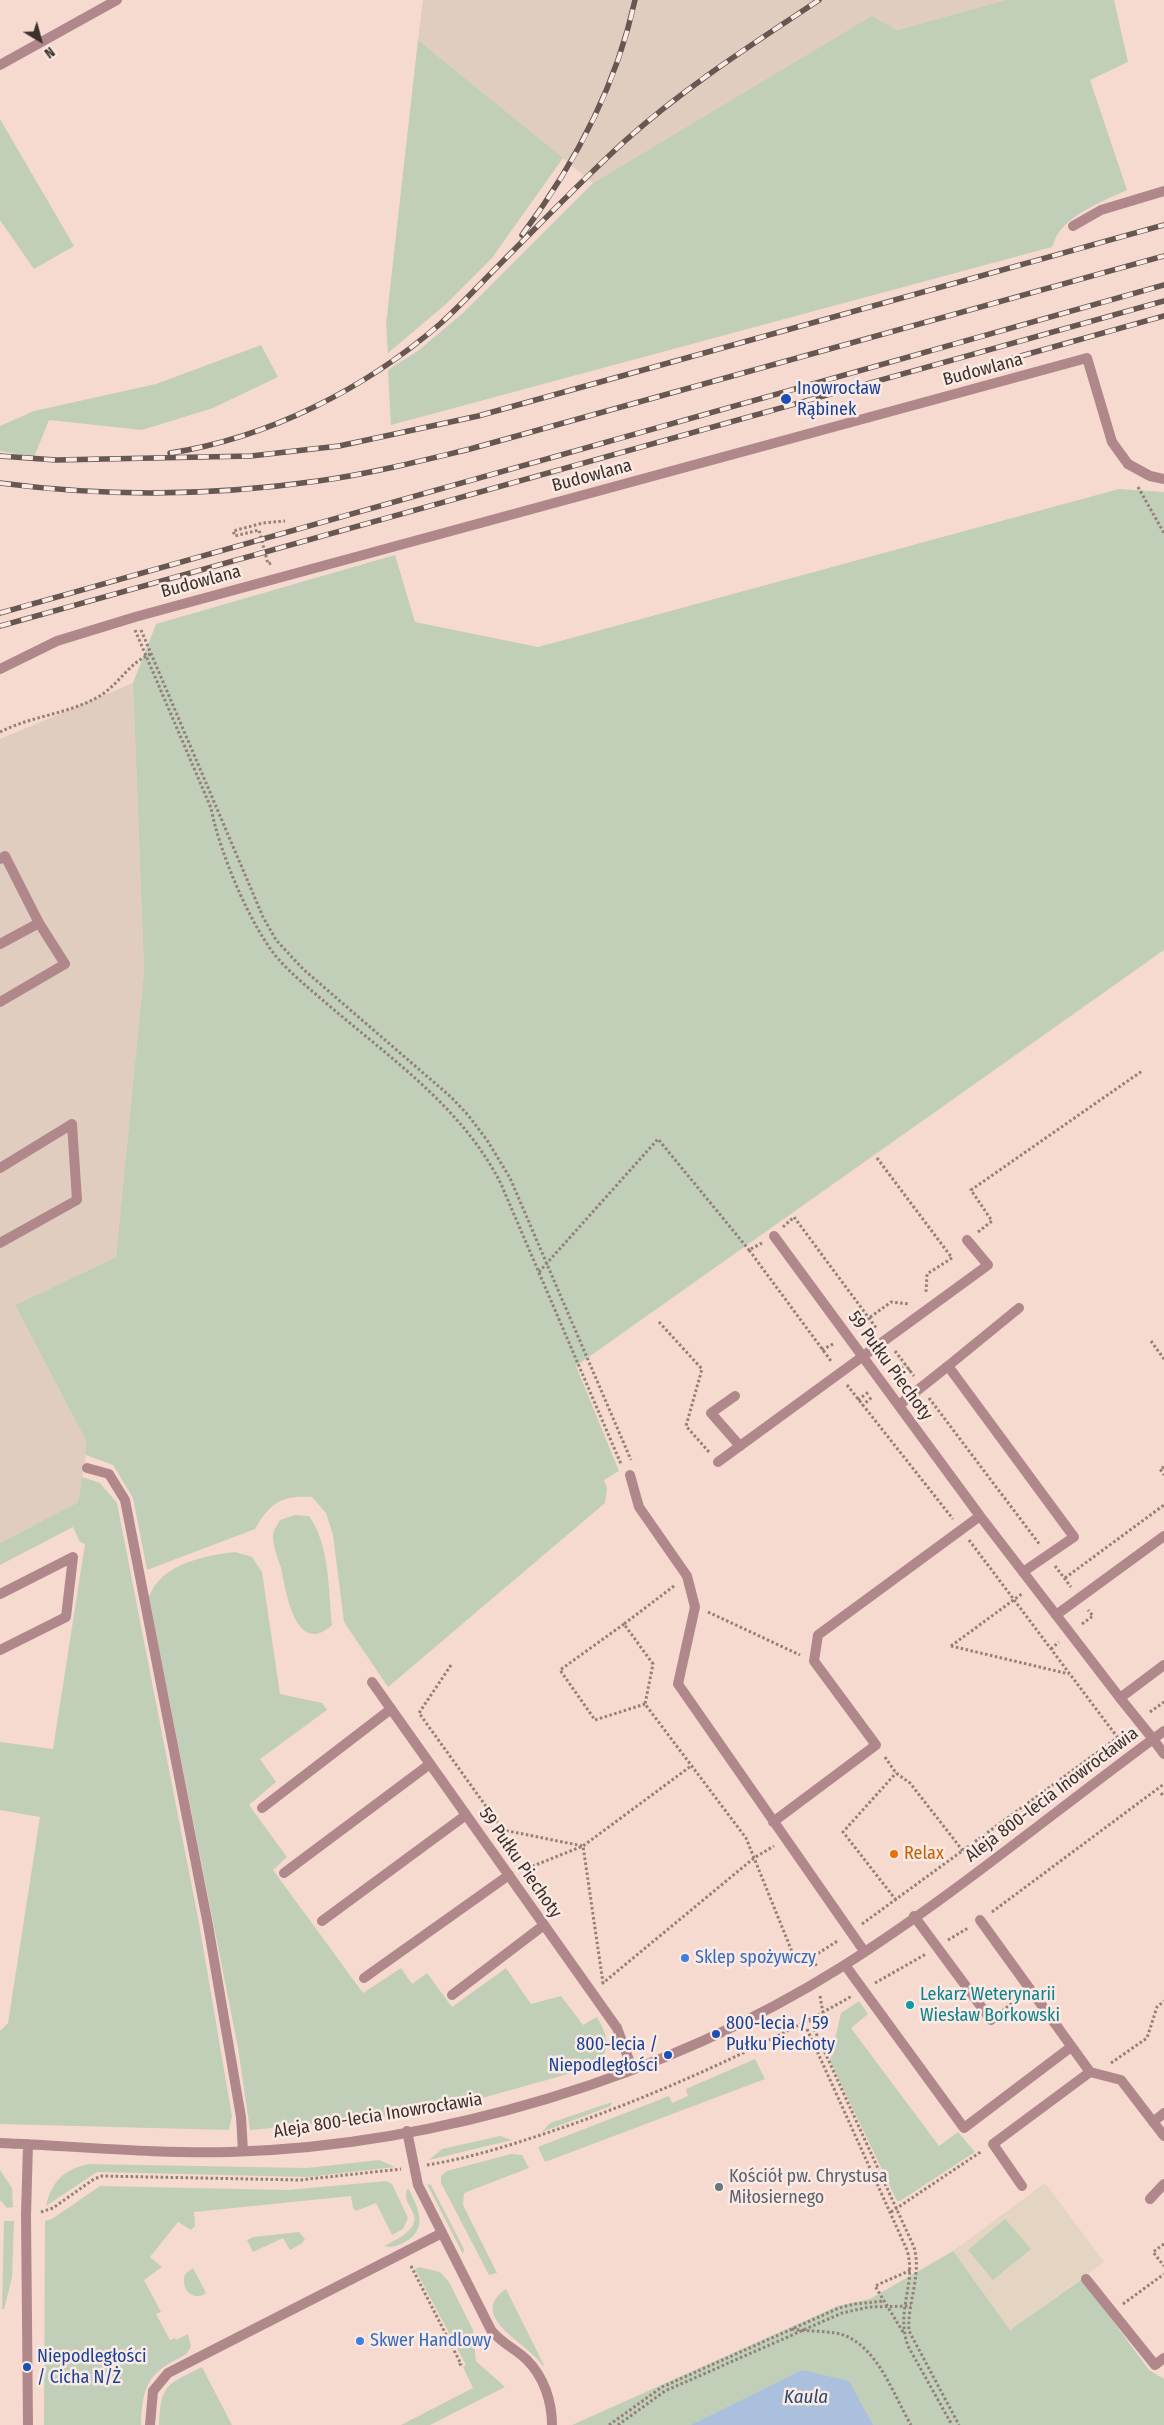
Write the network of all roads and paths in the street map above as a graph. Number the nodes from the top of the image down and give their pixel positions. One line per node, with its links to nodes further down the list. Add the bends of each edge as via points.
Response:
1 (117, 0): 2 (street)
2 (0, 65)
3 (1164, 191): 4 (street, via 1102,210)
4 (1074, 226)
5 (1128, 464): 6 (street, via 1150,476); 8 (path, via 1146,505); 10 (street, Budowlana, via 1112,442 1087,358)
6 (1164, 478)
7 (285, 521): 9 (path, via 233,531 235,536 259,530 268,564)
8 (1164, 533)
9 (276, 562)
10 (133, 617): 11 (path); 12 (path); 13 (street, Budowlana, via 57,641)
11 (151, 654): 12 (path); 26 (path, via 263,917 276,940 303,969 468,1115 503,1164)
12 (146, 656): 14 (path, via 99,697); 27 (path, via 211,808 215,830 254,922 267,944 296,978 460,1121 491,1163)
13 (0, 669)
14 (0, 732)
15 (0, 859): 16 (street, via 5,856)
16 (39, 923): 17 (street); 18 (street, via 65,964)
17 (0, 944)
18 (0, 1002)
19 (1142, 1071): 23 (path, via 971,1190 992,1221)
20 (877, 1158): 28 (path, via 952,1258 928,1274 926,1292)
21 (0, 1168): 24 (street, via 72,1124 77,1200)
22 (774, 1236): 32 (street, 59 Pułku Piechoty)
23 (967, 1240): 35 (street, via 988,1265)
24 (0, 1243)
25 (749, 1250): 26 (path, via 658,1139)
26 (546, 1263): 27 (path); 45 (path, via 633,1466)
27 (538, 1273): 45 (path, via 624,1471)
28 (918, 1298)
29 (910, 1304): 32 (path, via 891,1302)
30 (1019, 1308): 37 (street)
31 (659, 1322): 41 (path, via 702,1369 686,1426)
32 (847, 1335): 34 (path); 35 (street, 59 Pułku Piechoty)
33 (1151, 1340): 36 (path)
34 (822, 1350)
35 (864, 1358): 39 (street, 59 Pułku Piechoty); 40 (street)
36 (1164, 1358)
37 (948, 1366): 39 (street); 49 (street, via 1074,1537)
38 (734, 1396): 40 (street, via 711,1413)
39 (899, 1405): 47 (street, 59 Pułku Piechoty)
40 (740, 1446): 41 (street)
41 (718, 1462)
42 (1164, 1467): 44 (path, via 1160,1469)
43 (87, 1468): 111 (street, via 109,1474 125,1500 208,1925 242,2117)
44 (1164, 1475)
45 (630, 1476): 50 (street, via 639,1507)
46 (1164, 1505): 51 (path)
47 (980, 1516): 49 (street, 59 Pułku Piechoty); 58 (street, via 818,1636)
48 (1164, 1536): 55 (street)
49 (1023, 1572): 52 (street, 59 Pułku Piechoty)
50 (687, 1576): 54 (street); 56 (path)
51 (1065, 1578)
52 (1034, 1585): 55 (street, 59 Pułku Piechoty); 61 (path, via 951,1646)
53 (0, 1594): 57 (street, via 73,1557 66,1617)
54 (695, 1606): 58 (path); 77 (street, via 678,1684)
55 (1056, 1614): 63 (street, 59 Pułku Piechoty)
56 (624, 1624): 65 (path, via 653,1664); 65 (path, via 560,1670 595,1720)
57 (0, 1650)
58 (814, 1661): 70 (street)
59 (451, 1665): 79 (path, via 419,1712 503,1830)
60 (1164, 1665): 63 (street)
61 (1069, 1674)
62 (372, 1682): 66 (street, 59 Pułku Piechoty)
63 (1120, 1698): 67 (street, 59 Pułku Piechoty)
64 (1164, 1702): 67 (path)
65 (645, 1704): 73 (path)
66 (391, 1709): 72 (street, 59 Pułku Piechoty); 75 (street)
67 (1139, 1721): 69 (street, 59 Pułku Piechoty); 80 (path)
68 (1164, 1731): 69 (street, Aleja 800-lecia Inowrocławia)
69 (1153, 1739): 71 (street, 59 Pułku Piechoty); 85 (street, Aleja 800-lecia Inowrocławia)
70 (876, 1744): 74 (path); 77 (street)
71 (1164, 1754)
72 (430, 1764): 76 (street, 59 Pułku Piechoty); 82 (street)
73 (692, 1766): 79 (path); 81 (path, via 746,1838)
74 (896, 1773): 80 (path, via 910,1783); 84 (path, via 843,1832)
75 (262, 1808)
76 (466, 1815): 83 (street, 59 Pułku Piechoty); 87 (street)
77 (773, 1822): 78 (street)
78 (785, 1839): 81 (path); 89 (street)
79 (583, 1846): 81 (path, via 603,1983); 83 (path)
80 (963, 1851): 84 (path)
81 (754, 1858): 92 (path)
82 (284, 1873)
83 (509, 1875): 88 (street, 59 Pułku Piechoty); 94 (street)
84 (896, 1900): 89 (path)
85 (914, 1916): 90 (street, Aleja 800-lecia Inowrocławia); 99 (street)
86 (980, 1920): 95 (street)
87 (322, 1921)
88 (544, 1925): 96 (street); 102 (street, 59 Pułku Piechoty, via 617,2028)
89 (851, 1932): 90 (street); 91 (path)
90 (864, 1951): 93 (street, Aleja 800-lecia Inowrocławia)
91 (814, 1956)
92 (798, 1964)
93 (845, 1965): 101 (street, via 964,2128); 102 (street, Aleja 800-lecia Inowrocławia, via 753,2016)
94 (364, 1978)
95 (1030, 1990): 99 (path); 101 (street)
96 (452, 1995)
97 (1164, 2001): 103 (path, via 1156,2006 1148,2038)
98 (810, 2020): 115 (path)
99 (992, 2020)
100 (807, 2028): 116 (path)
101 (1071, 2047): 103 (street)
102 (632, 2068): 106 (street, Aleja 800-lecia Inowrocławia, via 516,2109)
103 (1093, 2073): 105 (street, via 1121,2080); 110 (street)
104 (1164, 2113): 105 (street)
105 (1153, 2122): 107 (street)
106 (407, 2132): 111 (street, Aleja 800-lecia Inowrocławia, via 285,2149); 117 (street, via 418,2186)
107 (1164, 2136)
108 (0, 2143): 109 (street, Aleja 800-lecia Inowrocławia)
109 (28, 2144): 111 (street, Aleja 800-lecia Inowrocławia, via 157,2152); 134 (street)
110 (993, 2144): 113 (street); 115 (path)
111 (243, 2151)
112 (1164, 2184): 114 (street)
113 (1022, 2186)
114 (1150, 2199)
115 (896, 2209): 116 (path); 127 (path, via 917,2258)
116 (891, 2212): 121 (path, via 907,2250)
117 (442, 2233): 135 (street, via 168,2373 153,2391); 136 (street, via 491,2330 527,2360 551,2400)
118 (1164, 2244): 120 (path, via 1153,2252)
119 (410, 2265): 133 (path, via 462,2364)
120 (1164, 2266)
121 (911, 2270): 124 (path, via 876,2286); 126 (path)
122 (1164, 2274): 128 (path)
123 (1086, 2279): 128 (street)
124 (884, 2301): 125 (path); 129 (path, via 839,2308)
125 (887, 2306): 126 (path); 130 (path, via 842,2313); 131 (path)
126 (905, 2306): 127 (path); 131 (path)
127 (911, 2306): 141 (path, via 909,2331 914,2344)
128 (1112, 2312): 132 (street, via 1155,2365)
129 (792, 2329): 130 (path); 137 (path, via 662,2387)
130 (801, 2331): 138 (path, via 665,2391); 139 (path, via 845,2335 865,2349 880,2368)
131 (903, 2333): 140 (path)
132 (1164, 2358)
133 (459, 2365)
134 (28, 2425)
135 (150, 2425)
136 (552, 2425)
137 (609, 2425)
138 (618, 2425)
139 (911, 2425)
140 (952, 2425)
141 (959, 2425)

